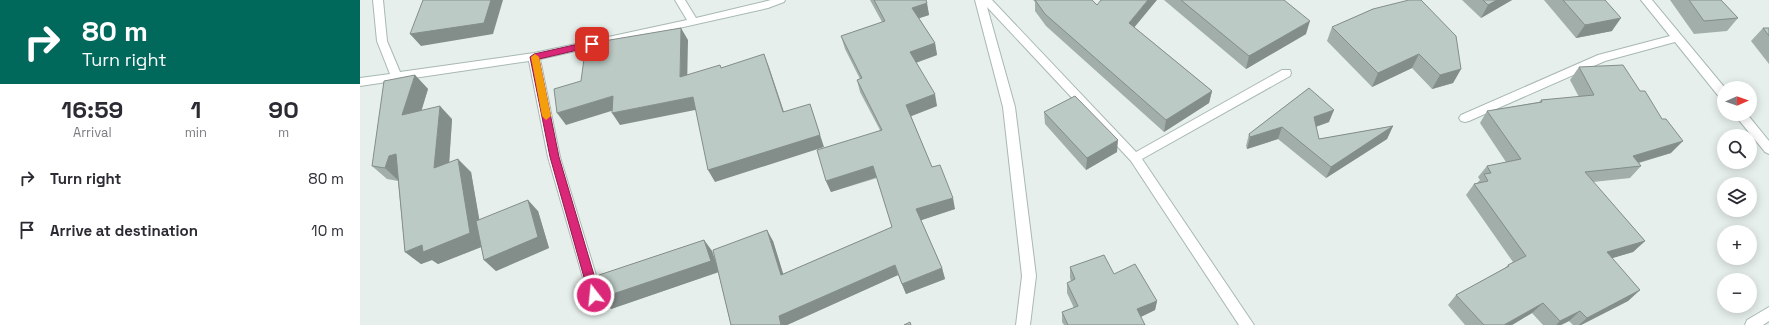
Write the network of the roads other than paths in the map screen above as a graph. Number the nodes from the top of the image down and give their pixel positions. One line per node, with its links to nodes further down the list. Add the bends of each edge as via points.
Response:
1 (378, 0): 11 (street, via 382,41)
2 (680, 0): 7 (street)
3 (780, 0): 7 (street)
4 (980, 0): 20 (street, via 1009,107 1029,276)
5 (986, 0): 17 (street)
6 (1646, 0): 8 (street)
7 (693, 21): 9 (street)
8 (1676, 38): 13 (street); 14 (street, via 1602,58)
9 (534, 57): 11 (street); 18 (street, via 554,157)
10 (1286, 73): 17 (street)
11 (397, 77): 12 (street)
12 (360, 82)
13 (1717, 87)
14 (1465, 118)
15 (1746, 121): 16 (street)
16 (1769, 149)
17 (1135, 158): 21 (street)
18 (594, 295)
19 (1769, 313): 22 (street)
20 (1023, 325)
21 (1247, 325)
22 (1752, 325)

